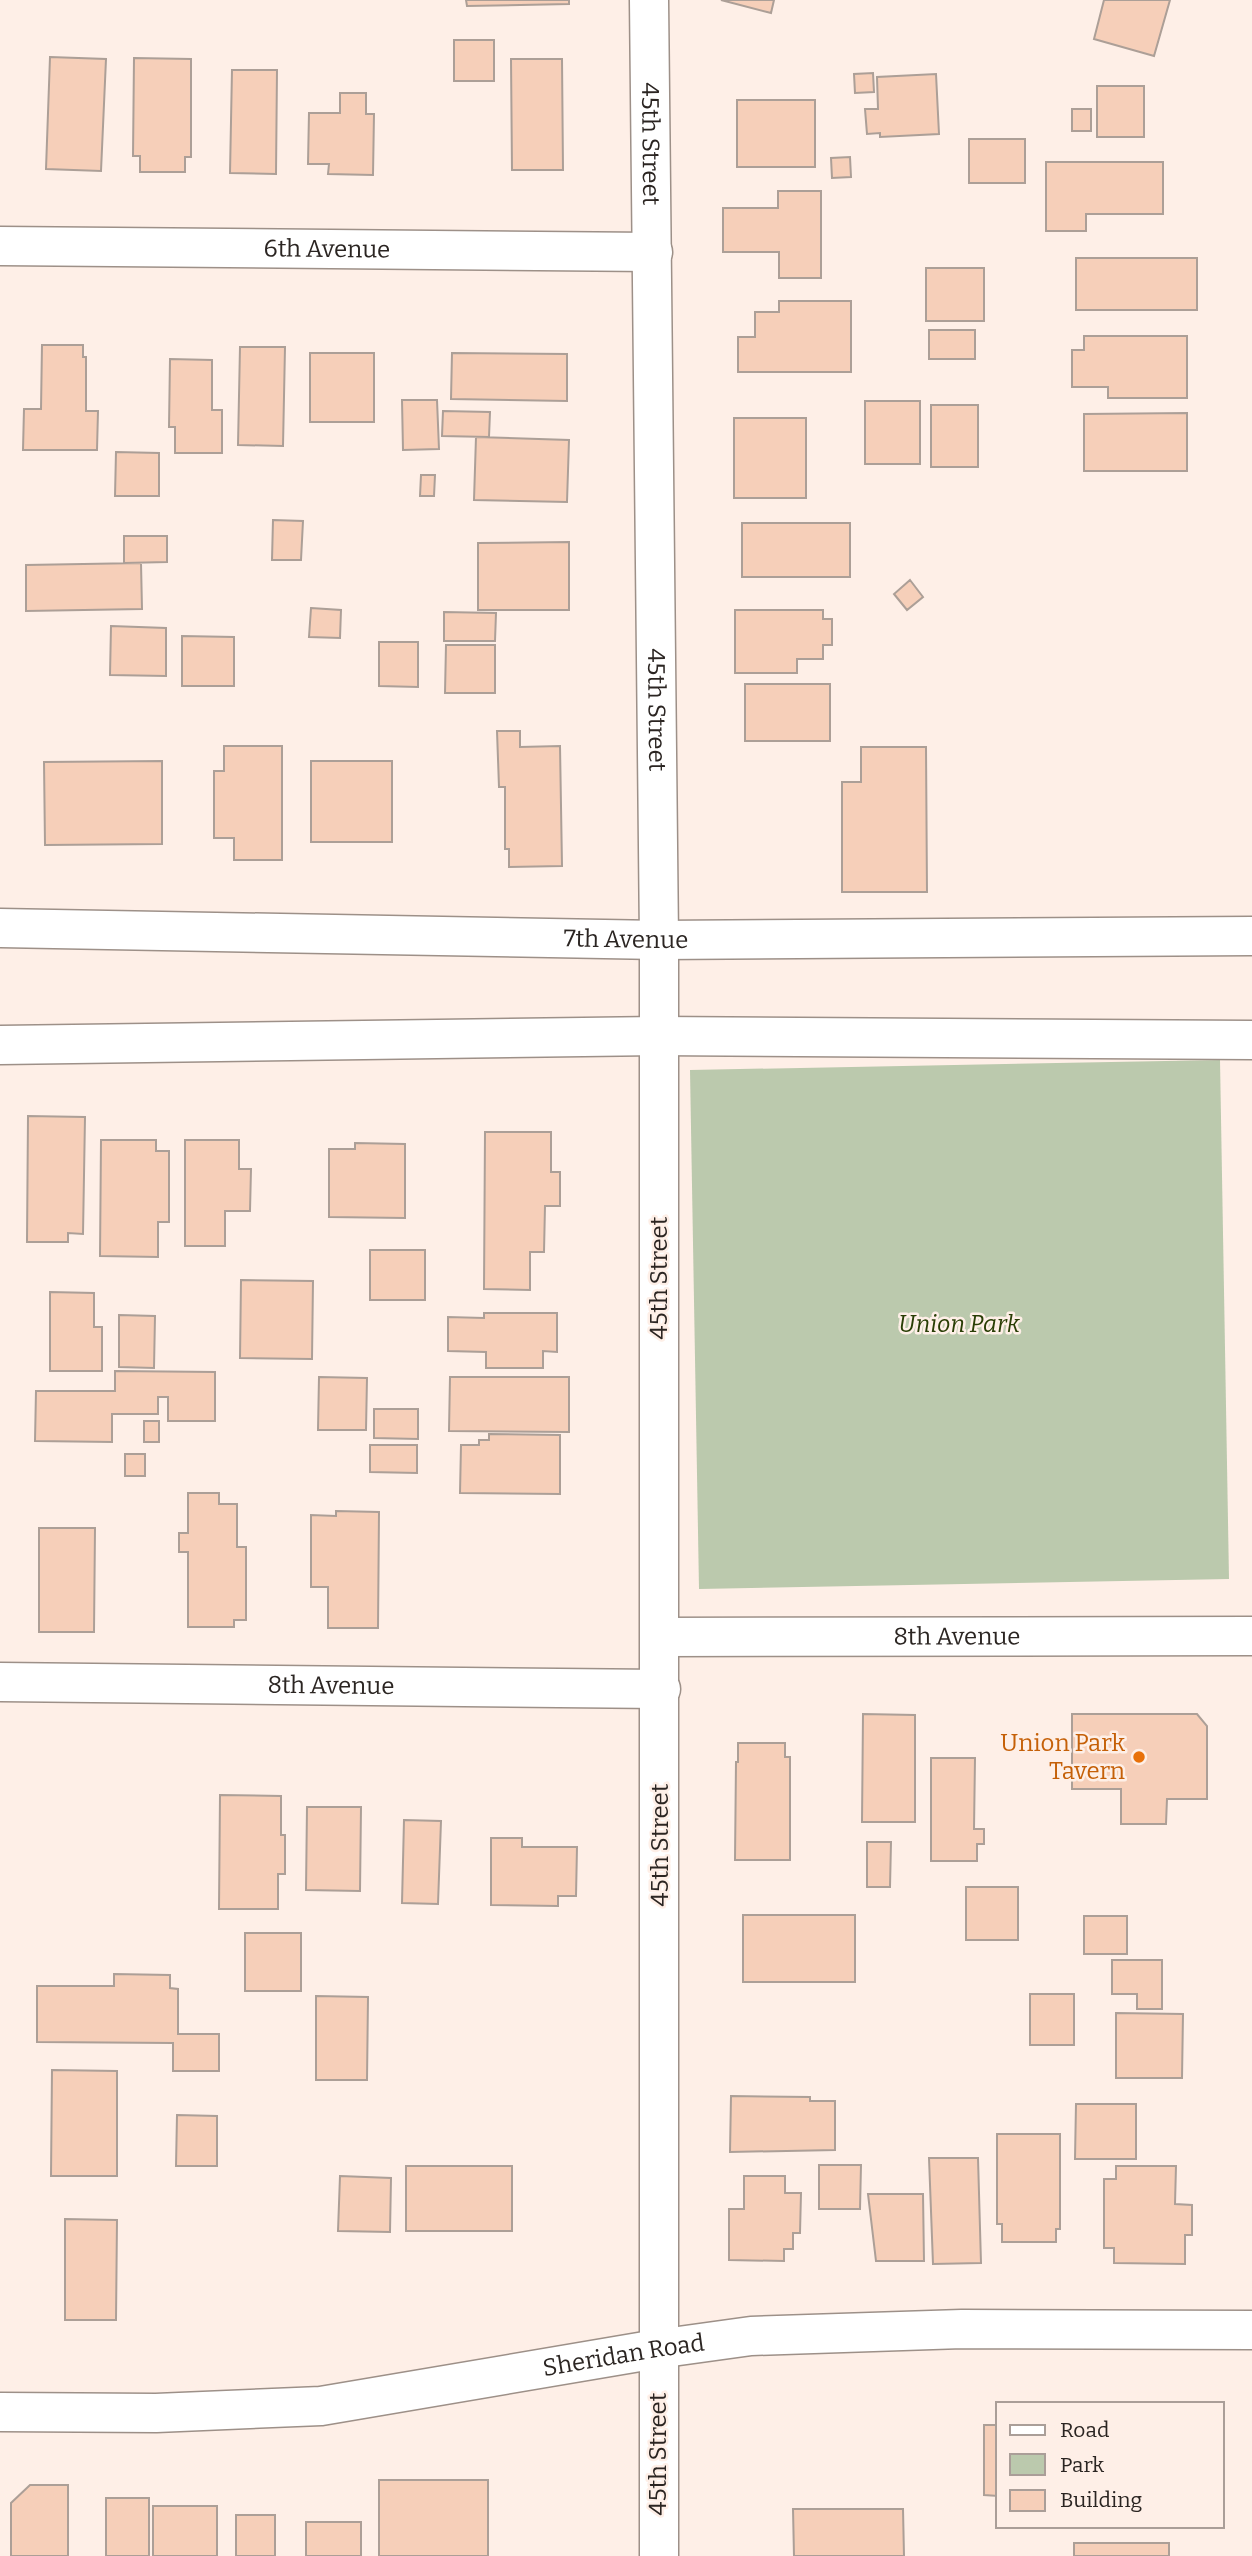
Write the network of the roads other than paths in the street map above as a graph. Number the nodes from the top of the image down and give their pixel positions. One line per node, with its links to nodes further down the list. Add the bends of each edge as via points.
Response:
1 (649, 0): 3 (street, 45th Street)
2 (0, 246): 3 (street, 6th Avenue)
3 (653, 252): 6 (street, 45th Street)
4 (0, 928): 6 (street, 7th Avenue)
5 (1252, 936): 6 (street, 7th Avenue)
6 (659, 940): 7 (street, 45th Street)
7 (658, 1036): 8 (street); 9 (street); 11 (street, 45th Street)
8 (1252, 1040)
9 (0, 1045)
10 (1252, 1636): 11 (street, 8th Avenue)
11 (661, 1637): 13 (street, 45th Street)
12 (0, 1682): 13 (street, 8th Avenue)
13 (661, 1689): 15 (street, 45th Street)
14 (1252, 2330): 15 (street, Sheridan Road, via 962,2329 751,2336)
15 (657, 2348): 16 (street, Sheridan Road, via 321,2406 156,2413); 17 (street, 45th Street)
16 (0, 2412)
17 (659, 2556)

